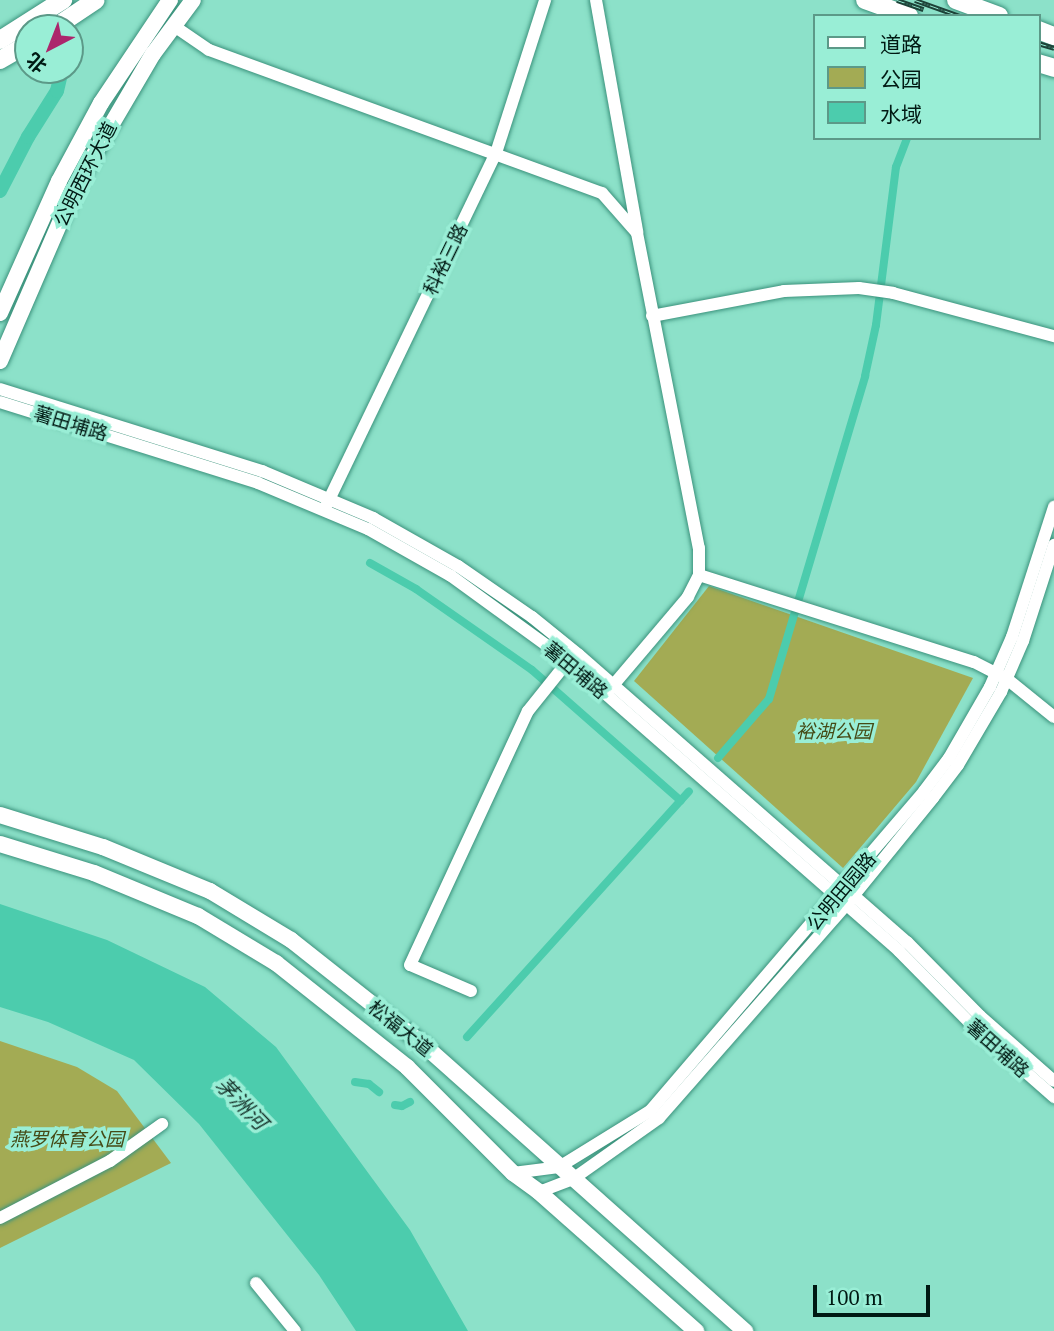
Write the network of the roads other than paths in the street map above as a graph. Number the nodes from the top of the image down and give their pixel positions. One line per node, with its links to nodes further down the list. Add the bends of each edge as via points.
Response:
1 (63, 0): 13 (highway)
2 (96, 0): 9 (highway)
3 (170, 0): 16 (main road, 公明西环大道, via 102,103 59,181)
4 (193, 0): 12 (main road, 公明西环大道)
5 (545, 0): 14 (street, 科裕三路)
6 (596, 0): 15 (street)
7 (865, 0): 10 (highway)
8 (968, 3): 11 (highway)
9 (75, 14)
10 (904, 14)
11 (994, 14)
12 (174, 26): 14 (street, via 209,50); 19 (main road, 公明西环大道, via 76,185)
13 (0, 40)
14 (495, 155): 15 (street, via 602,193); 22 (street, 科裕三路)
15 (638, 233): 17 (street)
16 (0, 313)
17 (653, 316): 18 (street, via 784,291 859,288); 25 (street, via 699,548)
18 (1054, 336)
19 (0, 361)
20 (0, 389): 22 (street, 薯田埔路, via 262,471)
21 (0, 402): 22 (street, 薯田埔路)
22 (327, 505): 26 (street, 薯田埔路, via 451,576)
23 (1054, 507): 27 (street, 公明田园路)
24 (1054, 545): 27 (street, 公明田园路)
25 (699, 575): 27 (street, via 974,663); 28 (street, via 688,597)
26 (568, 661): 28 (street, 薯田埔路); 33 (street, via 528,711 410,965)
27 (1001, 677): 29 (street); 32 (street, 公明田园路, via 958,765)
28 (610, 690): 32 (street, 薯田埔路)
29 (1054, 717)
30 (0, 815): 37 (main road, 松福大道, via 103,847 210,891 291,940 425,1046)
31 (0, 844): 38 (main road, 松福大道, via 94,873 198,916 276,963 407,1067)
32 (845, 896): 34 (street, 薯田埔路, via 907,942 980,1016); 35 (street, 薯田埔路, via 971,1024); 37 (street, 公明田园路, via 650,1111); 39 (street, 公明田园路, via 659,1118)
33 (471, 991)
34 (1054, 1081)
35 (1054, 1097)
36 (162, 1124): 41 (street, via 110,1161)
37 (559, 1167): 38 (street, 公明田园路); 39 (main road, 松福大道)
38 (513, 1173): 40 (main road, 松福大道)
39 (573, 1179): 40 (street, 公明田园路); 45 (main road, 松福大道)
40 (539, 1192): 44 (main road, 松福大道)
41 (0, 1218)
42 (256, 1283): 43 (street)
43 (296, 1331)
44 (696, 1331)
45 (745, 1331)

